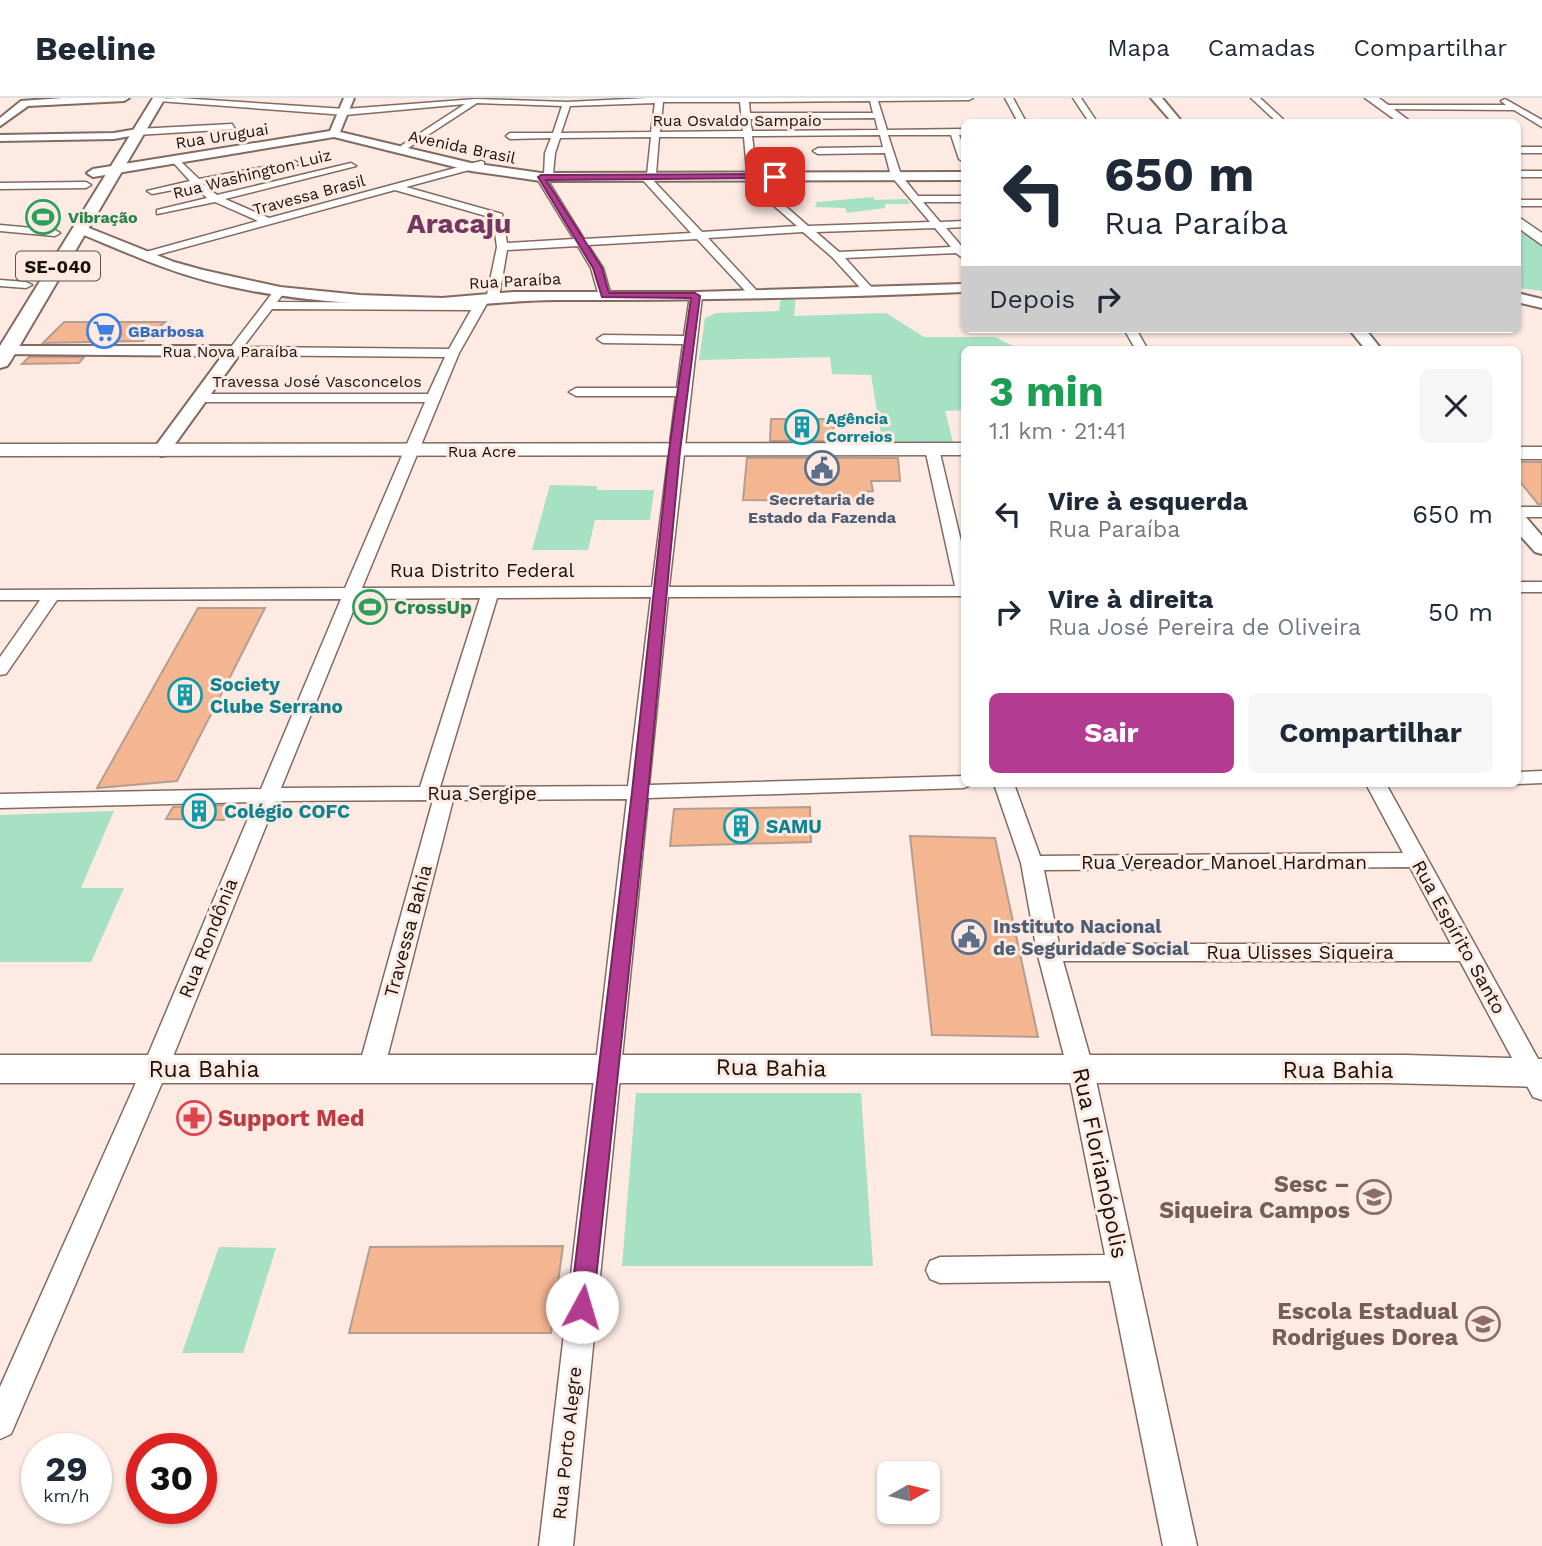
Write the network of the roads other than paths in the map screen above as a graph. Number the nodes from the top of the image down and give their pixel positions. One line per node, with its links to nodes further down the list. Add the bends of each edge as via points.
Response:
1 (349, 98): 23 (street)
2 (873, 98): 3 (street); 14 (street); 24 (street)
3 (939, 98): 4 (street); 20 (street)
4 (969, 98)
5 (1009, 98): 26 (street)
6 (1077, 98): 27 (street)
7 (1156, 98): 28 (street)
8 (1255, 98): 29 (street)
9 (1358, 98): 30 (main road)
10 (1371, 98): 21 (main road)
11 (1499, 98): 22 (street)
12 (158, 99): 17 (street); 36 (main road, SE-040)
13 (477, 99): 18 (street); 23 (street); 46 (street)
14 (744, 99): 16 (street); 25 (street)
15 (29, 100): 19 (street); 32 (street)
16 (659, 100): 18 (street); 42 (street)
17 (243, 101): 23 (street); 34 (street)
18 (567, 104): 41 (street)
19 (129, 106): 43 (main road, SE-040)
20 (944, 107)
21 (1383, 107): 22 (street); 31 (main road)
22 (1516, 108): 33 (street)
23 (345, 112): 37 (street)
24 (878, 115): 25 (street); 39 (street)
25 (746, 116): 40 (street)
26 (1020, 119)
27 (1091, 119)
28 (1174, 119)
29 (1279, 119)
30 (1385, 119)
31 (1401, 119)
32 (0, 123)
33 (1542, 126): 35 (street)
34 (232, 127): 36 (street); 51 (street)
35 (1530, 128)
36 (137, 132): 43 (street); 56 (main road, SE-040)
37 (336, 132): 46 (street, Avenida Brasil); 51 (street, Rua Uruguai); 55 (street, Avenida Brasil)
38 (959, 132): 39 (street, Rua Osvaldo Sampaio)
39 (883, 133): 40 (street, Rua Osvaldo Sampaio); 47 (street)
40 (747, 134): 42 (street, Rua Osvaldo Sampaio); 58 (street)
41 (556, 135): 42 (street, Rua Osvaldo Sampaio); 44 (street, Rua Osvaldo Sampaio); 63 (street)
42 (654, 135): 64 (street)
43 (114, 136): 45 (street); 70 (main road, SE-040)
44 (510, 136)
45 (0, 138)
46 (405, 146): 55 (street, Avenida Brasil)
47 (887, 150): 50 (street); 59 (street)
48 (1521, 150): 49 (street)
49 (1542, 150)
50 (818, 151)
51 (221, 152): 52 (street, Rua Uruguai)
52 (176, 160): 56 (street, Rua Uruguai); 66 (street)
53 (295, 164): 57 (street)
54 (351, 166): 65 (street, Rua Washington Luiz)
55 (476, 166): 63 (street, Avenida Brasil); 69 (street, Travessa Brasil)
56 (114, 169): 70 (street, Rua Uruguai); 85 (main road, SE-040)
57 (264, 171): 65 (street); 66 (street)
58 (751, 174): 59 (street, Avenida Brasil); 64 (street, Avenida Brasil); 86 (street, via 756,187)
59 (895, 174): 60 (street, Avenida Brasil); 74 (street)
60 (961, 174)
61 (1521, 174): 62 (street)
62 (1542, 174)
63 (545, 176): 64 (street, Avenida Brasil); 90 (street)
64 (648, 176): 89 (street)
65 (291, 181): 67 (street); 73 (street, Rua Washington Luiz)
66 (198, 183): 71 (street); 73 (street)
67 (303, 186)
68 (0, 187): 70 (street)
69 (396, 188): 76 (street, Travessa Brasil); 91 (street, via 496,214)
70 (81, 191): 88 (main road, SE-040)
71 (152, 191)
72 (325, 194): 76 (street)
73 (216, 199): 79 (street, Rua Washington Luiz); 81 (street)
74 (915, 199): 75 (street); 82 (street)
75 (961, 199)
76 (344, 201): 81 (street, Travessa Brasil)
77 (1542, 203): 78 (street)
78 (1521, 205)
79 (161, 212)
80 (1521, 212): 87 (main road)
81 (268, 222): 94 (street, Travessa Brasil)
82 (937, 224): 83 (street); 86 (street); 92 (street)
83 (961, 224)
84 (0, 228): 88 (street)
85 (79, 228): 94 (street, Rua Paraíba); 115 (main road, SE-040)
86 (804, 229): 89 (street); 95 (street)
87 (1533, 231)
88 (55, 233): 93 (main road, SE-040)
89 (697, 236): 90 (street); 101 (street)
90 (580, 242): 91 (street); 104 (street, via 597,268)
91 (502, 247): 107 (street)
92 (961, 253): 95 (street)
93 (43, 254)
94 (146, 255): 99 (street, Rua Paraíba, via 201,275)
95 (836, 255): 100 (street)
96 (29, 279): 97 (street); 110 (main road, SE-040)
97 (0, 283)
98 (961, 288): 100 (street, Rua Paraíba)
99 (280, 291): 107 (street, Rua Paraíba, via 391,301); 109 (street)
100 (869, 291): 101 (street, Rua Paraíba)
101 (754, 295): 105 (street, Rua Paraíba)
102 (1521, 295): 103 (street)
103 (1542, 295)
104 (605, 296): 105 (street, Rua Paraíba); 107 (street, Rua Paraíba)
105 (695, 296): 112 (street, Rua Porto Alegre)
106 (1521, 296): 108 (street)
107 (485, 301): 109 (street, Rua Paraíba); 114 (street, Rua Rondônia)
108 (1542, 304)
109 (269, 305): 113 (street)
110 (0, 328)
111 (603, 339): 112 (street)
112 (689, 340): 117 (street, Rua Porto Alegre)
113 (234, 351): 114 (street, Rua Nova Paraíba); 115 (street, Rua Nova Paraíba); 118 (street)
114 (453, 352): 119 (street, Rua Rondônia)
115 (3, 357)
116 (576, 392): 117 (street)
117 (682, 392): 125 (street, Rua Porto Alegre)
118 (200, 398): 119 (street, Travessa José Vasconcelos); 123 (street)
119 (433, 398): 124 (street, Rua Rondônia)
120 (932, 449): 121 (main road, Rua Acre); 125 (main road, Rua Acre); 132 (street)
121 (961, 449)
122 (0, 450): 123 (main road, Rua Acre)
123 (161, 451): 124 (main road, Rua Acre)
124 (410, 451): 125 (main road, Rua Acre); 138 (street, Rua Rondônia)
125 (675, 451): 136 (street, Rua Porto Alegre)
126 (1521, 453): 127 (main road)
127 (1542, 453)
128 (1521, 512): 129 (street)
129 (1542, 512)
130 (1521, 524): 131 (street)
131 (1542, 548)
132 (961, 576)
133 (1521, 587): 134 (street)
134 (1542, 587)
135 (961, 589): 136 (street, Rua Distrito Federal)
136 (661, 590): 137 (street, Rua Distrito Federal); 147 (street, Rua Porto Alegre)
137 (491, 591): 138 (street, Rua Distrito Federal); 148 (street, Travessa Bahia)
138 (351, 592): 139 (street, Rua Distrito Federal); 149 (street, Rua Rondônia)
139 (53, 594): 140 (street, Rua Distrito Federal); 141 (street)
140 (0, 595)
141 (0, 670)
142 (1542, 777): 143 (street)
143 (1521, 778)
144 (961, 782): 147 (street, Rua Sergipe)
145 (1005, 787): 152 (street, Rua Florianópolis)
146 (1378, 787): 151 (street, Rua Espírito Santo)
147 (640, 792): 148 (street, Rua Sergipe); 155 (street, Rua Porto Alegre)
148 (436, 794): 149 (street, Rua Sergipe); 158 (street, Travessa Bahia)
149 (266, 795): 150 (street, Rua Sergipe); 157 (street, Rua Rondônia)
150 (0, 801)
151 (1417, 860): 152 (street, Rua Vereador Manoel Hardman); 154 (street, Rua Espírito Santo)
152 (1031, 863): 153 (street, Rua Florianópolis)
153 (1049, 952): 154 (street, Rua Ulisses Siqueira); 159 (street, Rua Florianópolis)
154 (1467, 953): 160 (street, Rua Espírito Santo)
155 (607, 1068): 158 (main road, Rua Bahia); 159 (main road, Rua Bahia); 164 (street, Rua Porto Alegre)
156 (0, 1069): 157 (main road, Rua Bahia)
157 (155, 1069): 158 (main road, Rua Bahia); 163 (street, Rua Rondônia)
158 (371, 1070)
159 (1081, 1071): 160 (main road, Rua Bahia, via 1392,1069); 161 (street, Rua Florianópolis)
160 (1539, 1078)
161 (1123, 1268): 162 (street); 165 (street, Rua Florianópolis)
162 (940, 1270)
163 (0, 1423)
164 (556, 1546)
165 (1180, 1546)

